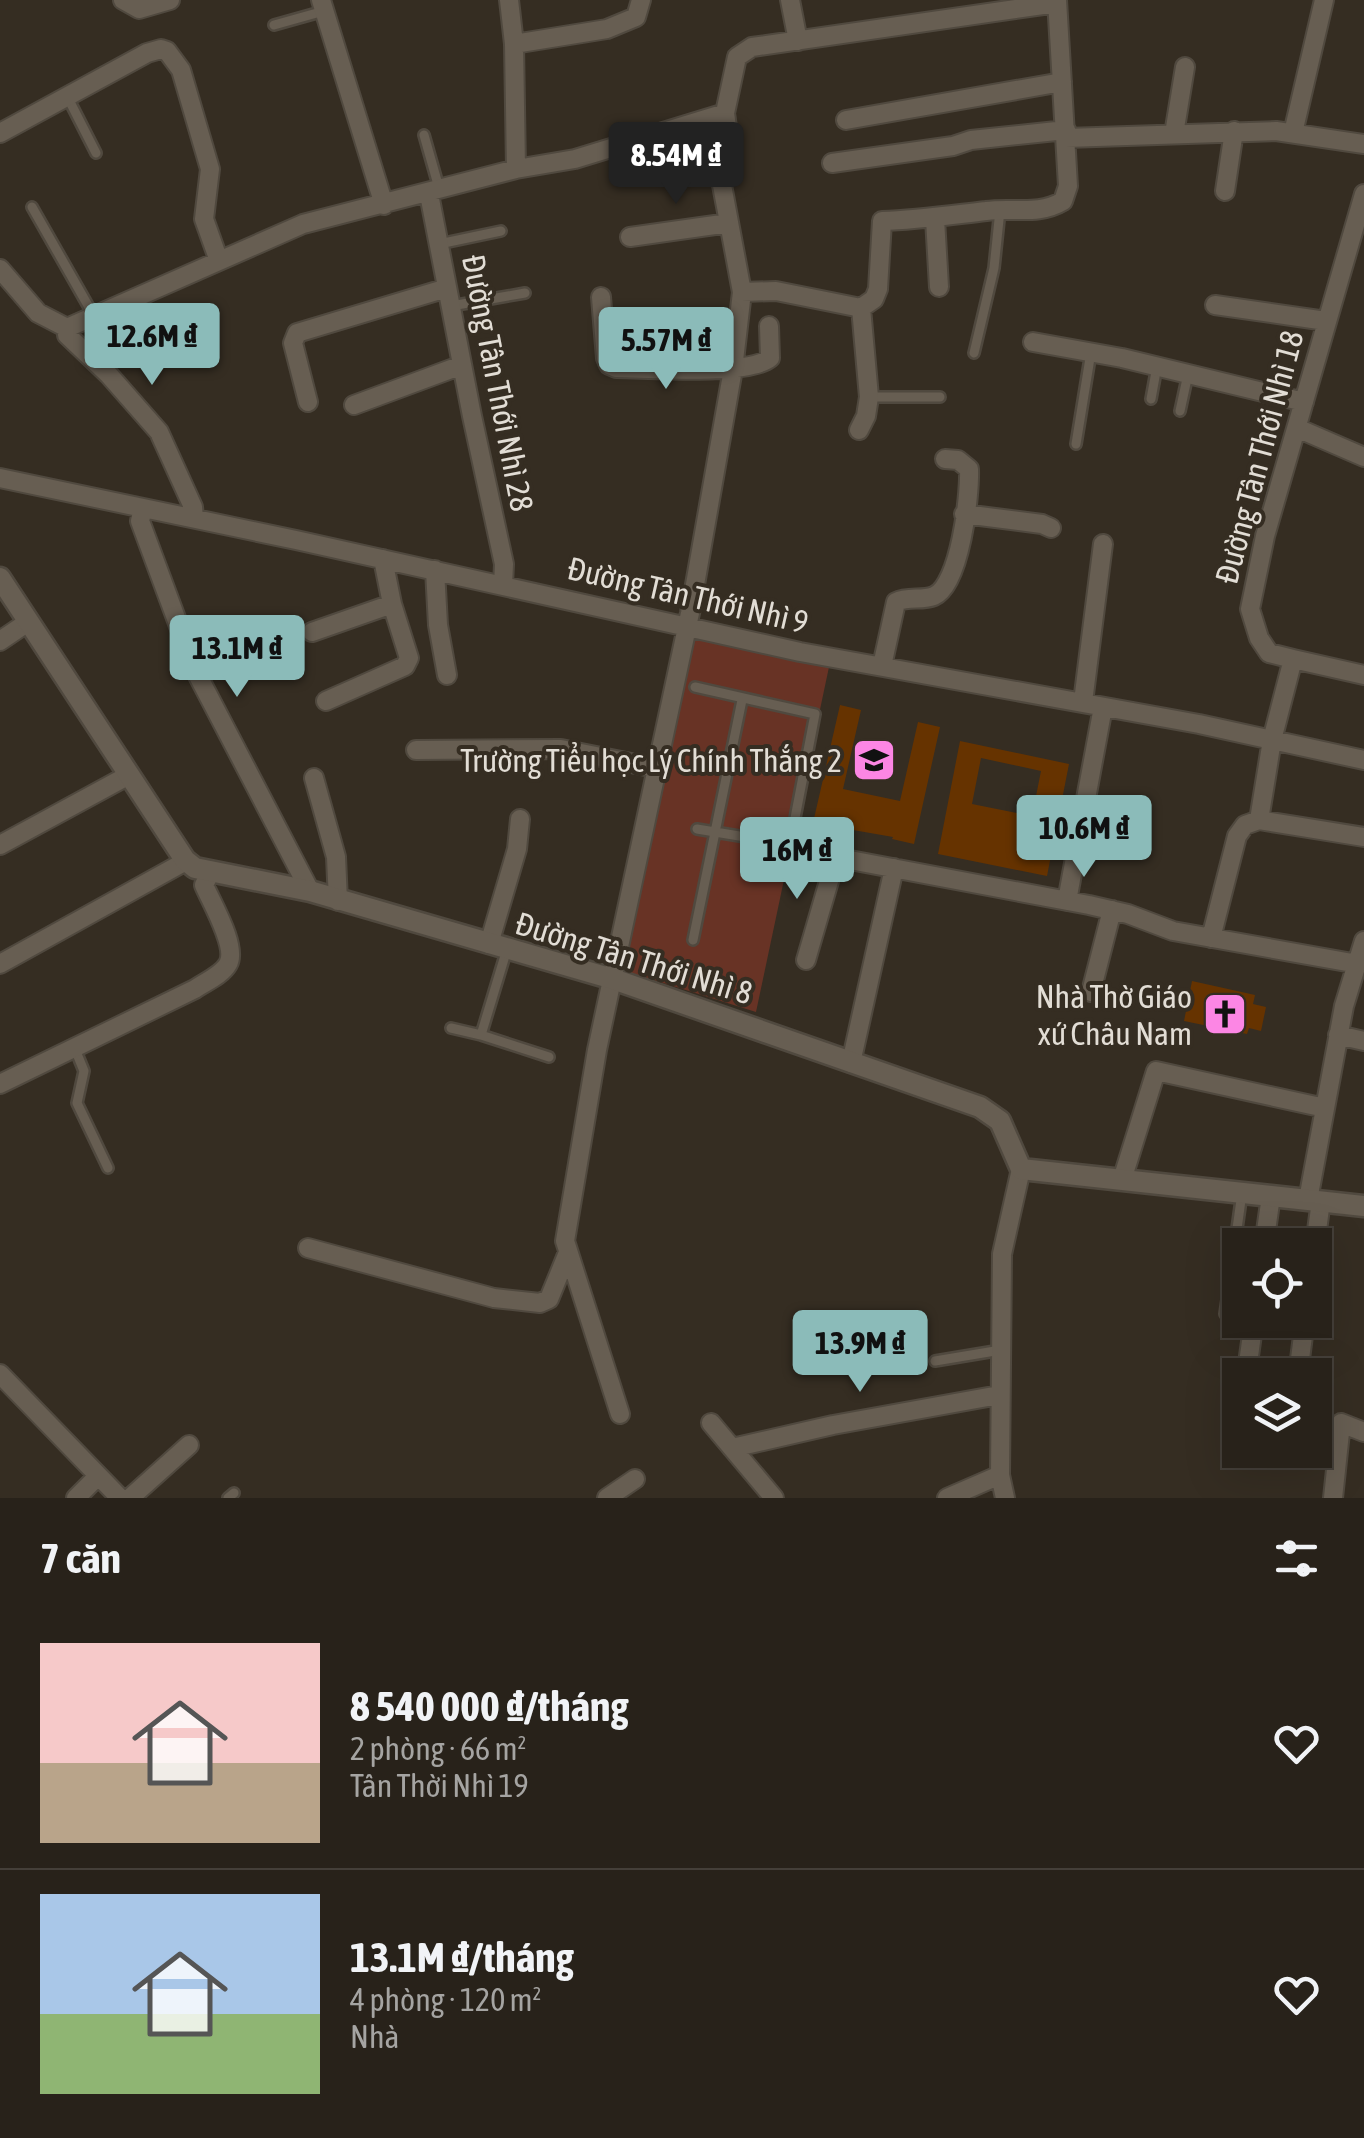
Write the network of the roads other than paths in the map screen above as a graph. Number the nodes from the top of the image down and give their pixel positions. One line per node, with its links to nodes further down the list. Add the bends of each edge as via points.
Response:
1 (123, 0): 2 (street, via 139,10)
2 (170, 0)
3 (509, 0): 11 (street)
4 (642, 0): 11 (street, via 636,18 618,26)
5 (790, 0): 10 (street)
6 (1324, 0): 19 (street)
7 (1057, 1): 10 (street); 13 (street)
8 (322, 6): 9 (lane); 30 (street)
9 (274, 25)
10 (798, 41): 15 (street, via 752,47 737,57)
11 (514, 44): 26 (street)
12 (1185, 67): 21 (street)
13 (1062, 82): 16 (street); 20 (street)
14 (66, 95): 18 (street); 24 (lane); 38 (street, via 161,49 175,58 210,169 204,219)
15 (725, 113): 26 (street); 34 (street, via 731,156 722,186)
16 (846, 120)
17 (1234, 131): 19 (street); 21 (street); 27 (street)
18 (0, 132)
19 (1293, 133): 23 (street)
20 (1066, 134): 21 (street); 25 (street, via 970,140); 32 (street, via 1063,201 1046,211)
21 (1174, 134)
22 (424, 135): 28 (lane)
23 (1364, 144)
24 (96, 153)
25 (832, 163)
26 (516, 170): 28 (street)
27 (1226, 191)
28 (434, 192): 30 (street); 37 (street, Đường Tân Thới Nhì 28)
29 (1364, 194): 48 (street, Đường Tân Thới Nhì 18)
30 (384, 205): 38 (street, via 303,224)
31 (32, 207): 47 (lane)
32 (1000, 210): 33 (street); 53 (lane)
33 (935, 220): 40 (street); 46 (street, via 882,222 878,289)
34 (729, 223): 36 (street); 42 (street)
35 (501, 231): 37 (lane)
36 (630, 237)
37 (439, 244): 43 (street, Đường Tân Thới Nhì 28)
38 (219, 261): 47 (street)
39 (0, 269): 50 (street, via 38,314)
40 (940, 287)
41 (525, 292): 43 (lane)
42 (742, 292): 46 (street, via 776,290); 56 (street)
43 (449, 297): 54 (street, Đường Tân Thới Nhì 28); 61 (street, via 297,333 293,343)
44 (602, 297): 56 (street, via 609,365)
45 (1215, 304): 48 (street)
46 (860, 308): 59 (street)
47 (94, 316): 50 (street)
48 (1326, 321): 62 (street, Đường Tân Thới Nhì 18)
49 (770, 326): 56 (street, via 768,361)
50 (67, 328): 73 (street, via 66,335 159,432)
51 (1033, 342): 52 (street)
52 (1091, 352): 55 (street); 67 (lane)
53 (974, 353)
54 (462, 365): 63 (street); 79 (street, Đường Tân Thới Nhì 28)
55 (1156, 366): 57 (street); 60 (lane)
56 (732, 369): 82 (street)
57 (1188, 374): 62 (street); 64 (lane)
58 (940, 396): 59 (lane)
59 (869, 397): 66 (street)
60 (1151, 399)
61 (308, 402)
62 (1304, 402): 65 (street, Đường Tân Thới Nhì 18)
63 (354, 405)
64 (1180, 410)
65 (1297, 428): 68 (street); 85 (street, Đường Tân Thới Nhì 18, via 1250,609 1269,652)
66 (859, 430)
67 (1076, 444)
68 (1364, 457)
69 (945, 458): 72 (street, via 969,470)
70 (0, 478): 71 (street, Đường Tân Thới Nhì 9)
71 (143, 508): 73 (street, Đường Tân Thới Nhì 9); 111 (street, via 140,521 196,672)
72 (964, 514): 74 (street); 86 (street, via 946,588 896,602)
73 (194, 518): 76 (street, Đường Tân Thới Nhì 9)
74 (1051, 528)
75 (1102, 544): 92 (street)
76 (382, 558): 77 (street, Đường Tân Thới Nhì 9); 80 (street)
77 (435, 570): 79 (street, Đường Tân Thới Nhì 9); 87 (street)
78 (0, 578): 81 (street)
79 (503, 585): 82 (street, Đường Tân Thới Nhì 9)
80 (392, 604): 83 (street); 91 (street, via 409,650 405,666)
81 (28, 622): 84 (street); 98 (street)
82 (686, 626): 86 (street, Đường Tân Thới Nhì 9); 97 (street)
83 (312, 632)
84 (0, 640)
85 (1293, 659): 88 (street); 94 (street)
86 (882, 666): 92 (street, Đường Tân Thới Nhì 9)
87 (448, 674)
88 (1364, 676)
89 (695, 687): 90 (lane)
90 (742, 700): 103 (lane); 106 (lane, via 817,716)
91 (326, 701)
92 (1083, 702): 93 (street, Đường Tân Thới Nhì 9)
93 (1103, 707): 94 (street, Đường Tân Thới Nhì 9); 113 (street)
94 (1272, 740): 96 (street, Đường Tân Thới Nhì 9); 101 (street)
95 (416, 750): 97 (street, via 561,749)
96 (1364, 760)
97 (656, 768): 122 (street)
98 (129, 775): 105 (street); 108 (street)
99 (314, 778): 112 (street, via 336,857)
100 (520, 820): 118 (street)
101 (1259, 820): 104 (street); 115 (street, via 1236,836)
102 (697, 829): 103 (lane)
103 (714, 832): 106 (lane); 116 (lane)
104 (1364, 837)
105 (0, 845)
106 (793, 845): 107 (street)
107 (836, 857): 109 (street); 119 (street)
108 (186, 861): 110 (street, Đường Tân Thới Nhì 8); 120 (street)
109 (894, 868): 113 (street); 130 (street)
110 (211, 871): 111 (street, Đường Tân Thới Nhì 8); 128 (street, via 204,886 229,942 229,963 195,989)
111 (310, 891): 112 (street, Đường Tân Thới Nhì 8)
112 (338, 900): 118 (street, Đường Tân Thới Nhì 8)
113 (1068, 901): 114 (street)
114 (1112, 910): 115 (street); 123 (street)
115 (1212, 938): 121 (street)
116 (693, 940)
117 (1364, 941): 121 (street)
118 (498, 947): 122 (street, Đường Tân Thới Nhì 8); 125 (lane)
119 (806, 960)
120 (0, 964)
121 (1358, 964): 126 (street)
122 (613, 979): 130 (street, Đường Tân Thới Nhì 8); 144 (street, via 570,1204)
123 (1091, 992)
124 (451, 1028): 125 (lane)
125 (482, 1035): 129 (lane)
126 (1338, 1035): 127 (street); 132 (street)
127 (1364, 1041)
128 (74, 1047): 131 (street); 133 (lane, via 84,1071 77,1102)
129 (549, 1056)
130 (851, 1062): 134 (street, Đường Tân Thới Nhì 8, via 996,1116)
131 (0, 1084)
132 (1325, 1108): 135 (street, via 1156,1071); 138 (street)
133 (108, 1168)
134 (1021, 1168): 135 (street); 146 (street, via 1002,1254)
135 (1122, 1180): 136 (street)
136 (1242, 1194): 137 (street); 140 (lane)
137 (1270, 1196): 138 (street); 141 (street)
138 (1314, 1201): 139 (street); 142 (street)
139 (1364, 1206)
140 (1237, 1228)
141 (1266, 1228)
142 (1315, 1228)
143 (308, 1248): 144 (street, via 494,1298 540,1303)
144 (567, 1255): 151 (street)
145 (1252, 1338): 147 (street)
146 (1001, 1350): 148 (lane); 150 (street)
147 (1249, 1356)
148 (935, 1360)
149 (0, 1374): 157 (street)
150 (999, 1396): 155 (street); 156 (street)
151 (620, 1414)
152 (710, 1423): 155 (street)
153 (1364, 1432): 166 (street, via 1340,1423)
154 (190, 1446): 161 (street)
155 (732, 1448): 163 (street)
156 (1000, 1475): 164 (street); 165 (street)
157 (98, 1476): 159 (street); 160 (street)
158 (635, 1479): 162 (street)
159 (76, 1498)
160 (120, 1498)
161 (130, 1498)
162 (607, 1498)
163 (774, 1498)
164 (948, 1498)
165 (1005, 1498)
166 (1333, 1498)

